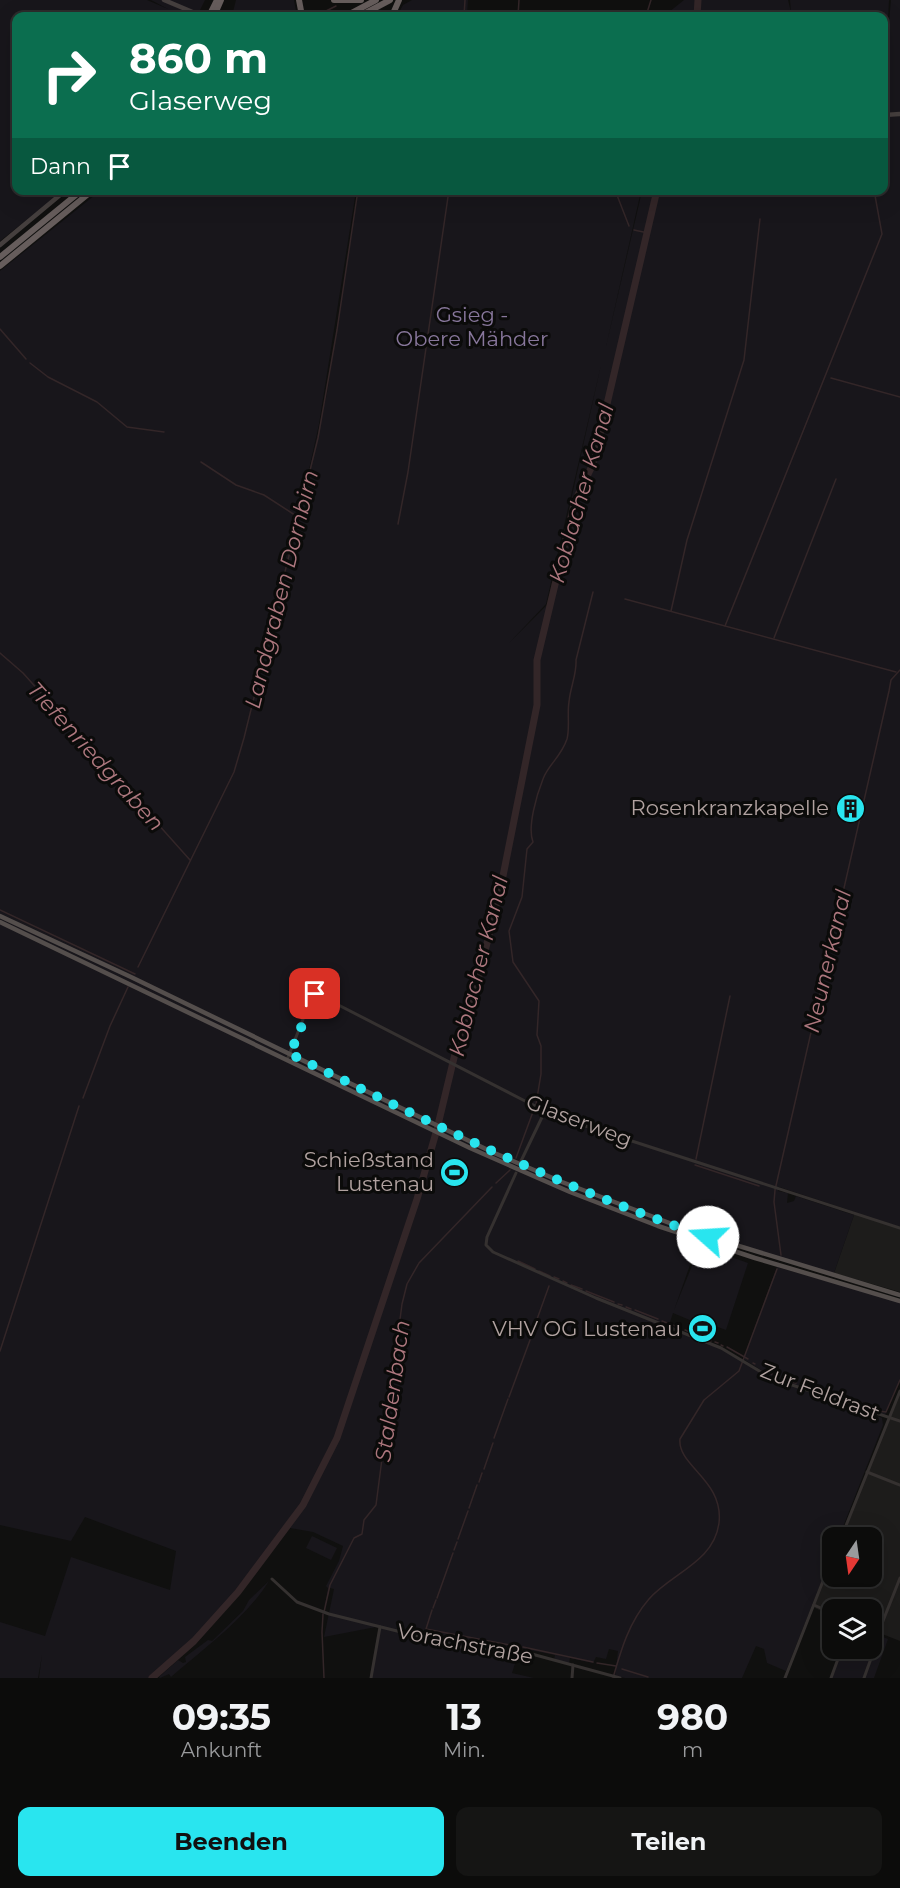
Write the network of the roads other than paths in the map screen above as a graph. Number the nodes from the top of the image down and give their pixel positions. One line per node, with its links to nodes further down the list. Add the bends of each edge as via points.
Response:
1 (164, 0): 6 (main road)
2 (334, 0): 3 (highway)
3 (361, 0)
4 (376, 0): 7 (highway)
5 (390, 0): 8 (highway)
6 (192, 12)
7 (354, 12)
8 (368, 12)
9 (60, 195): 12 (main road)
10 (76, 195): 13 (highway)
11 (87, 195): 14 (highway)
12 (0, 245)
13 (0, 257)
14 (0, 266)
15 (0, 916): 17 (main road)
16 (0, 922): 17 (main road)
17 (130, 979): 18 (main road); 19 (main road)
18 (290, 1054): 19 (street); 20 (street, Glaserweg, via 315,994); 21 (main road)
19 (287, 1060): 21 (main road)
20 (544, 1111): 23 (street); 25 (street, Glaserweg)
21 (424, 1122): 22 (main road)
22 (445, 1133): 26 (main road, via 658,1220); 27 (main road, via 546,1182 658,1226)
23 (521, 1161)
24 (516, 1173): 29 (street, Zur Feldrast, via 487,1237 488,1249 721,1348 777,1380)
25 (900, 1228)
26 (900, 1295)
27 (900, 1301)
28 (900, 1390): 29 (street)
29 (889, 1418): 30 (street, Zur Feldrast); 31 (street)
30 (900, 1421)
31 (867, 1472): 32 (street); 33 (street)
32 (900, 1485)
33 (845, 1527)
34 (900, 1578): 39 (street)
35 (272, 1580): 40 (street, Vorachstraße, via 309,1608)
36 (822, 1584): 37 (street)
37 (814, 1605): 38 (street); 47 (street)
38 (822, 1609)
39 (882, 1623)
40 (380, 1628): 43 (street, Vorachstraße, via 465,1648 515,1650); 44 (street, Vorachstraße)
41 (838, 1659): 48 (street)
42 (871, 1659): 49 (street)
43 (573, 1665): 45 (street); 46 (street, Vorachstraße)
44 (371, 1678)
45 (572, 1678)
46 (619, 1678)
47 (785, 1678)
48 (831, 1678)
49 (864, 1678)

